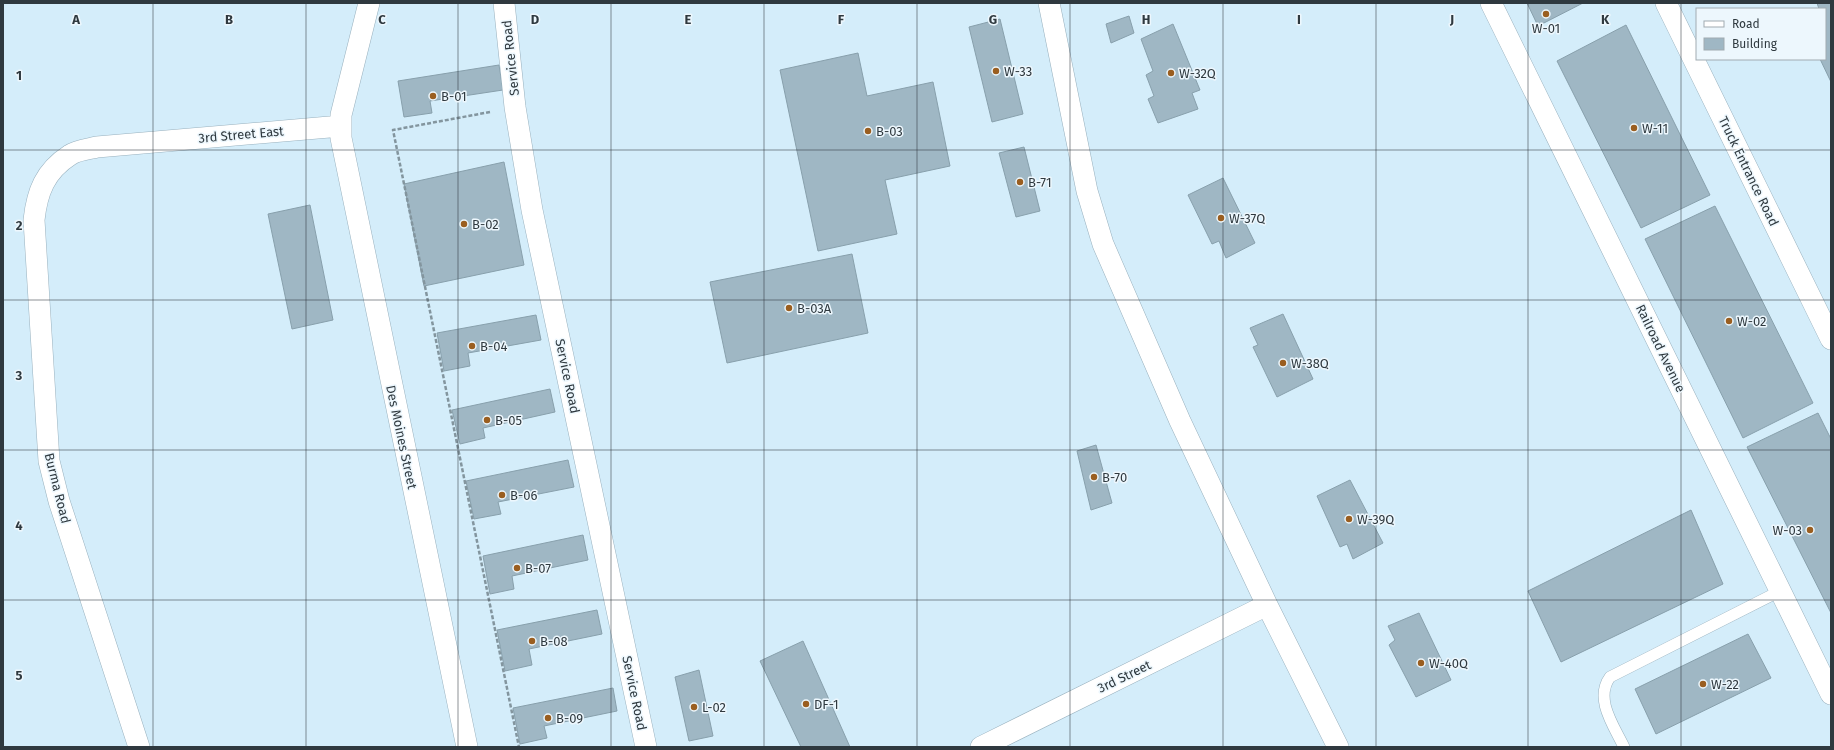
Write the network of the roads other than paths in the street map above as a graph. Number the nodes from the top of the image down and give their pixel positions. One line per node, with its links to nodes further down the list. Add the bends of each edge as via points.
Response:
1 (369, 3): 6 (street, via 341,115)
2 (504, 3): 14 (street, Service Road, via 515,107 532,210)
3 (1049, 3): 10 (street, via 1087,191 1103,244 1180,421)
4 (1491, 3): 9 (street, Railroad Avenue)
5 (1666, 3): 8 (street, Truck Entrance Road)
6 (341, 126): 7 (street, 3rd Street East, via 97,147 71,154 48,172); 13 (street, Des Moines Street, via 342,146)
7 (38, 195): 12 (street, Burma Road, via 34,220 49,461 59,501)
8 (1831, 339)
9 (1780, 591): 11 (street, Railroad Avenue); 17 (lane, via 1610,677 1604,685 1604,706)
10 (1267, 604): 15 (street, 3rd Street); 16 (street)
11 (1831, 694)
12 (139, 747)
13 (467, 747)
14 (646, 747)
15 (980, 747)
16 (1338, 747)
17 (1624, 747)

